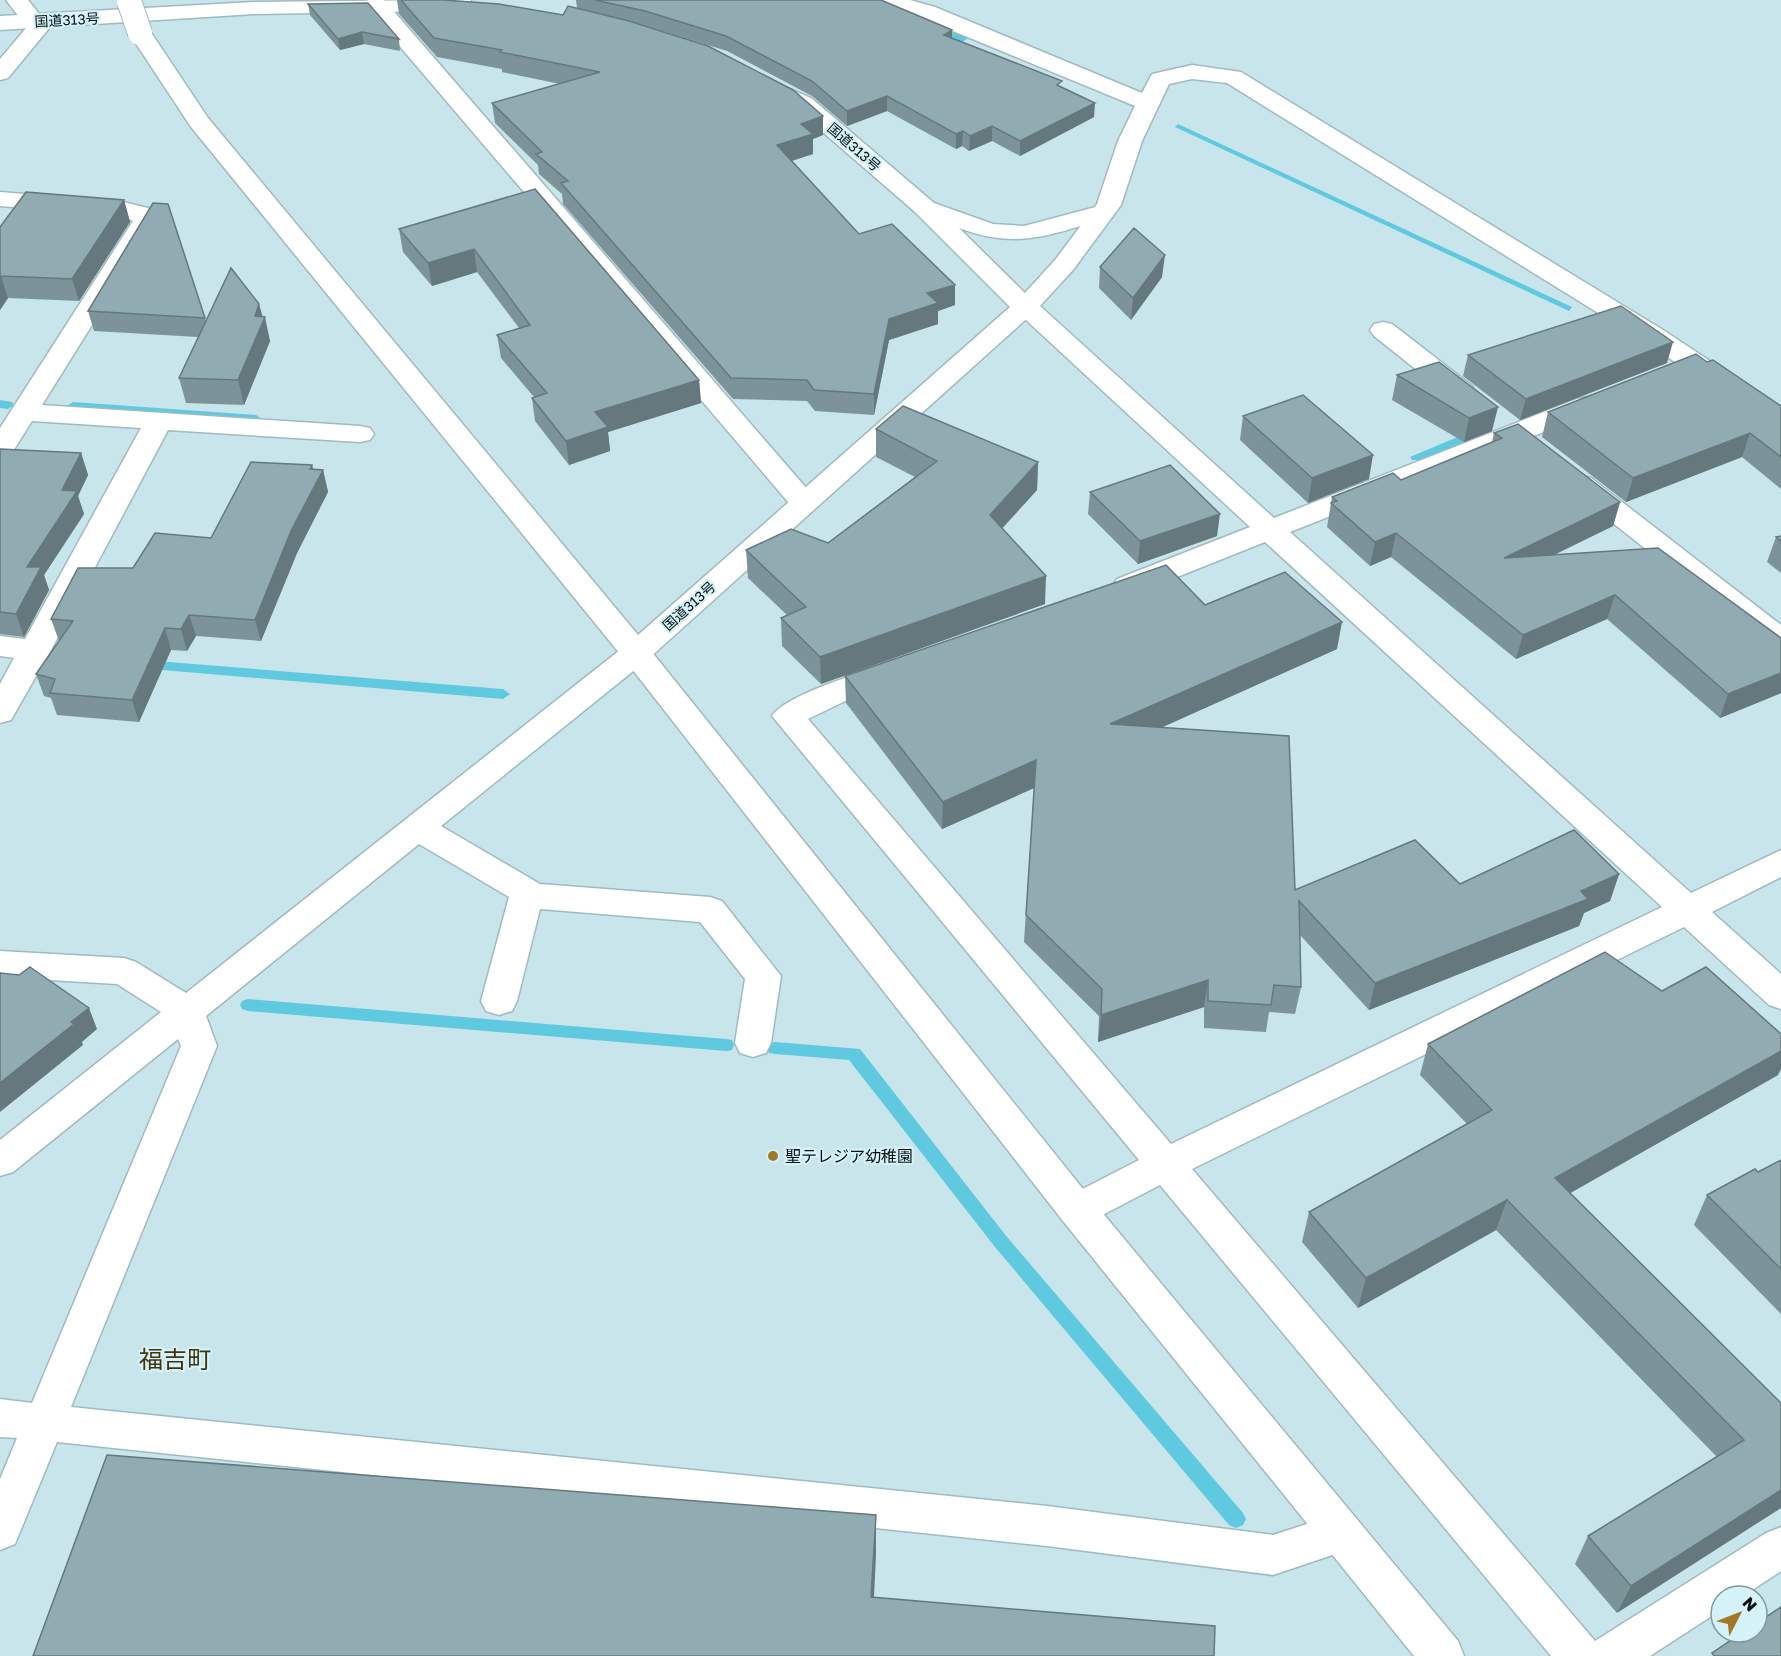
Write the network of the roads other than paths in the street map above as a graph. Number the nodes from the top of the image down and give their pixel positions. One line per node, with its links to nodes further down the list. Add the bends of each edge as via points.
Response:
1 (17, 0): 6 (main road)
2 (129, 0): 31 (main road, bridge, via 140,33 199,122)
3 (887, 0): 10 (main road, via 927,12)
4 (469, 3): 5 (main road, 国道313号)
5 (376, 4): 6 (main road, 国道313号); 25 (main road)
6 (39, 21): 7 (main road, 国道313号); 8 (main road)
7 (0, 23)
8 (0, 73)
9 (765, 83): 12 (main road, 国道313号, via 803,104)
10 (1147, 103): 13 (main road); 16 (main road, via 1160,79 1192,72 1233,76)
11 (0, 199): 19 (main road, via 123,209 139,213 145,221)
12 (922, 206): 13 (main road, via 990,231 1024,233); 14 (main road, 国道313号)
13 (1103, 212): 14 (main road, via 1064,266)
14 (1025, 307): 25 (main road, 国道313号); 26 (main road)
15 (1383, 330): 20 (main road)
16 (1696, 364): 17 (main road); 22 (main road)
17 (1664, 376)
18 (1611, 396): 20 (main road)
19 (25, 412): 21 (main road); 24 (main road)
20 (1497, 418): 26 (main road); 28 (main road)
21 (159, 420): 23 (main road); 30 (main road)
22 (1781, 420)
23 (360, 434)
24 (0, 450)
25 (804, 504): 31 (main road, 国道313号)
26 (1270, 529): 27 (main road); 37 (main road)
27 (1098, 598)
28 (1781, 640)
29 (0, 646): 30 (main road)
30 (36, 650): 33 (main road)
31 (636, 653): 34 (main road, 国道313号); 45 (main road)
32 (917, 665): 44 (main road, via 832,695 788,716)
33 (0, 712)
34 (417, 827): 36 (main road); 41 (main road, 国道313号)
35 (1781, 862): 37 (main road)
36 (527, 892): 40 (main road); 42 (main road, via 533,896 710,910 763,976)
37 (1689, 910): 39 (main road); 44 (main road)
38 (0, 964): 41 (main road, via 124,971)
39 (1781, 995)
40 (499, 1001)
41 (187, 1011): 43 (main road, 国道313号); 47 (main road, via 198,1046)
42 (753, 1043)
43 (0, 1161)
44 (1165, 1164): 45 (main road); 52 (main road)
45 (1077, 1210): 49 (main road)
46 (0, 1418): 47 (main road)
47 (44, 1423): 48 (main road); 49 (main road, via 1047,1526 1273,1555)
48 (0, 1530)
49 (1341, 1533): 51 (main road)
50 (1781, 1548): 53 (main road)
51 (1442, 1656)
52 (1579, 1656)
53 (1611, 1656)

